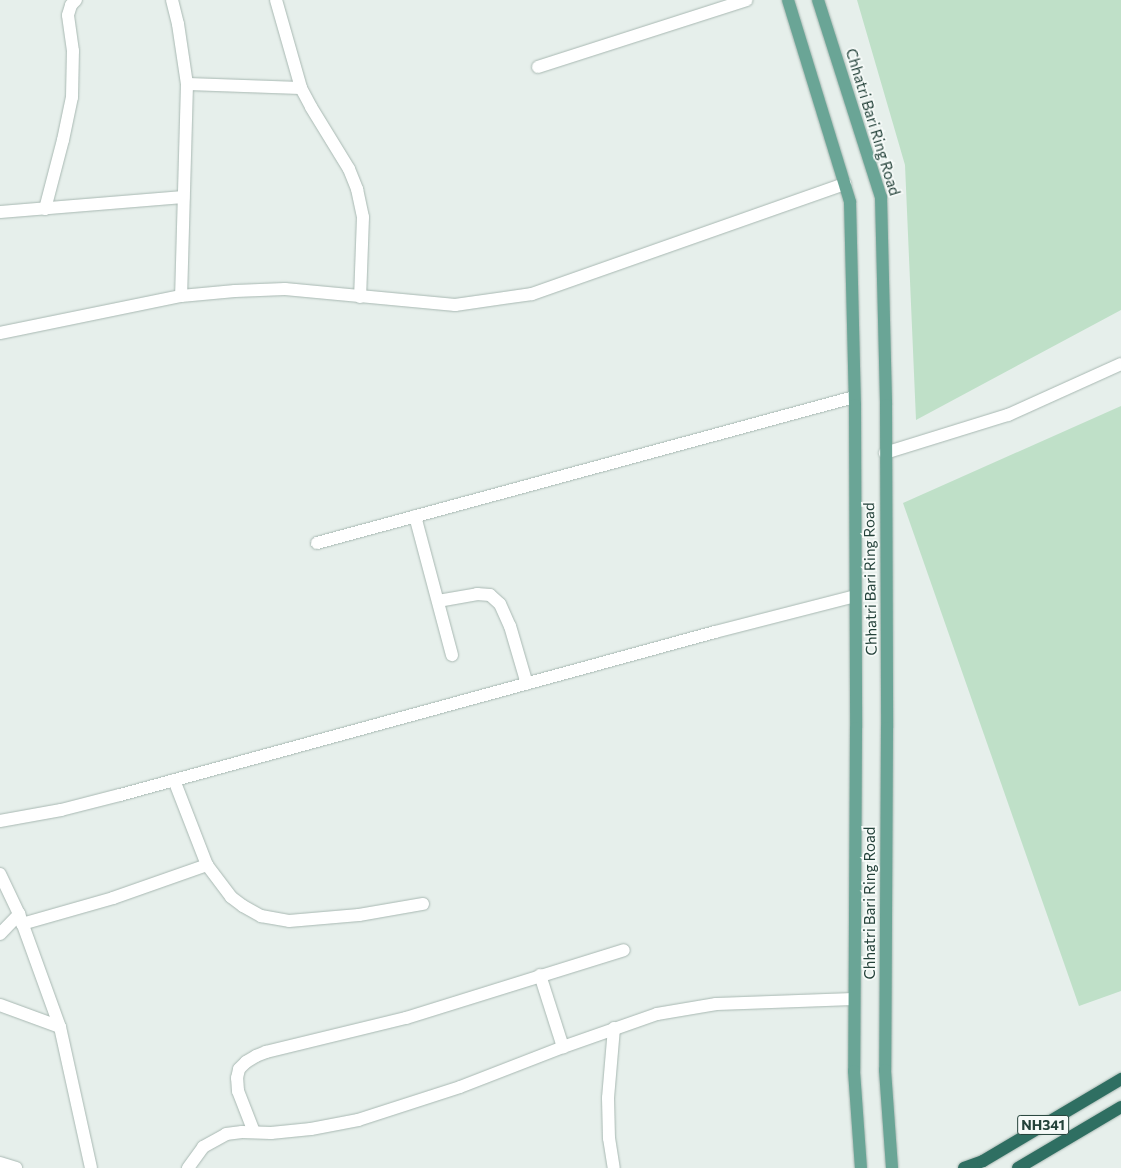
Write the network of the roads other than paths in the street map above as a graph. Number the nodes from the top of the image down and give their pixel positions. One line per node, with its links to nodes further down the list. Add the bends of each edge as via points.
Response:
1 (76, 0): 12 (street, via 71,5 68,15 73,51 72,97)
2 (172, 0): 8 (street)
3 (276, 0): 9 (street)
4 (747, 0): 7 (street)
5 (788, 0): 10 (main road, Chhatri Bari Ring Road)
6 (818, 0): 19 (main road, Chhatri Bari Ring Road, via 881,197)
7 (538, 67)
8 (188, 84): 9 (street); 11 (street)
9 (301, 88): 15 (street, via 349,169 357,189 363,217)
10 (845, 184): 15 (street, via 532,294 455,305); 18 (main road, Chhatri Bari Ring Road, via 850,202)
11 (183, 197): 12 (street); 14 (street)
12 (45, 209): 13 (street)
13 (0, 212)
14 (181, 296): 15 (street, via 285,289); 16 (street)
15 (360, 297)
16 (0, 332)
17 (1121, 364): 19 (street, via 1008,415)
18 (854, 397): 20 (street); 22 (main road, Chhatri Bari Ring Road)
19 (885, 453): 49 (main road, Chhatri Bari Ring Road, via 885,1070)
20 (415, 516): 21 (street); 23 (street)
21 (317, 543)
22 (855, 596): 25 (street); 35 (main road, Chhatri Bari Ring Road)
23 (438, 601): 24 (street); 25 (street, via 477,594 490,596 500,604 510,626)
24 (452, 655)
25 (527, 684): 26 (street)
26 (174, 780): 27 (street, via 61,810); 28 (street)
27 (0, 821)
28 (207, 865): 30 (street, via 231,897 261,916 289,921 359,915); 31 (street, via 113,898)
29 (0, 874): 31 (street)
30 (423, 904)
31 (21, 919): 32 (street); 37 (street)
32 (0, 934)
33 (624, 950): 34 (street)
34 (540, 975): 39 (street); 42 (street, via 406,1018 256,1056 246,1062 237,1078 238,1091)
35 (854, 999): 38 (street, via 716,1004 657,1014); 48 (main road, Chhatri Bari Ring Road, via 854,1071)
36 (0, 1005): 37 (street)
37 (60, 1027): 45 (street)
38 (614, 1028): 39 (street); 47 (street, via 608,1098 609,1138)
39 (563, 1047): 42 (street, via 460,1087 358,1120 311,1129)
40 (1121, 1079): 50 (highway, NH341, via 983,1161)
41 (1121, 1107): 51 (highway, NH341)
42 (254, 1132): 46 (street, via 226,1134 215,1139 203,1147)
43 (0, 1163): 44 (street)
44 (16, 1168)
45 (91, 1168)
46 (188, 1168)
47 (614, 1168)
48 (861, 1168)
49 (892, 1168)
50 (964, 1168)
51 (1018, 1168)

